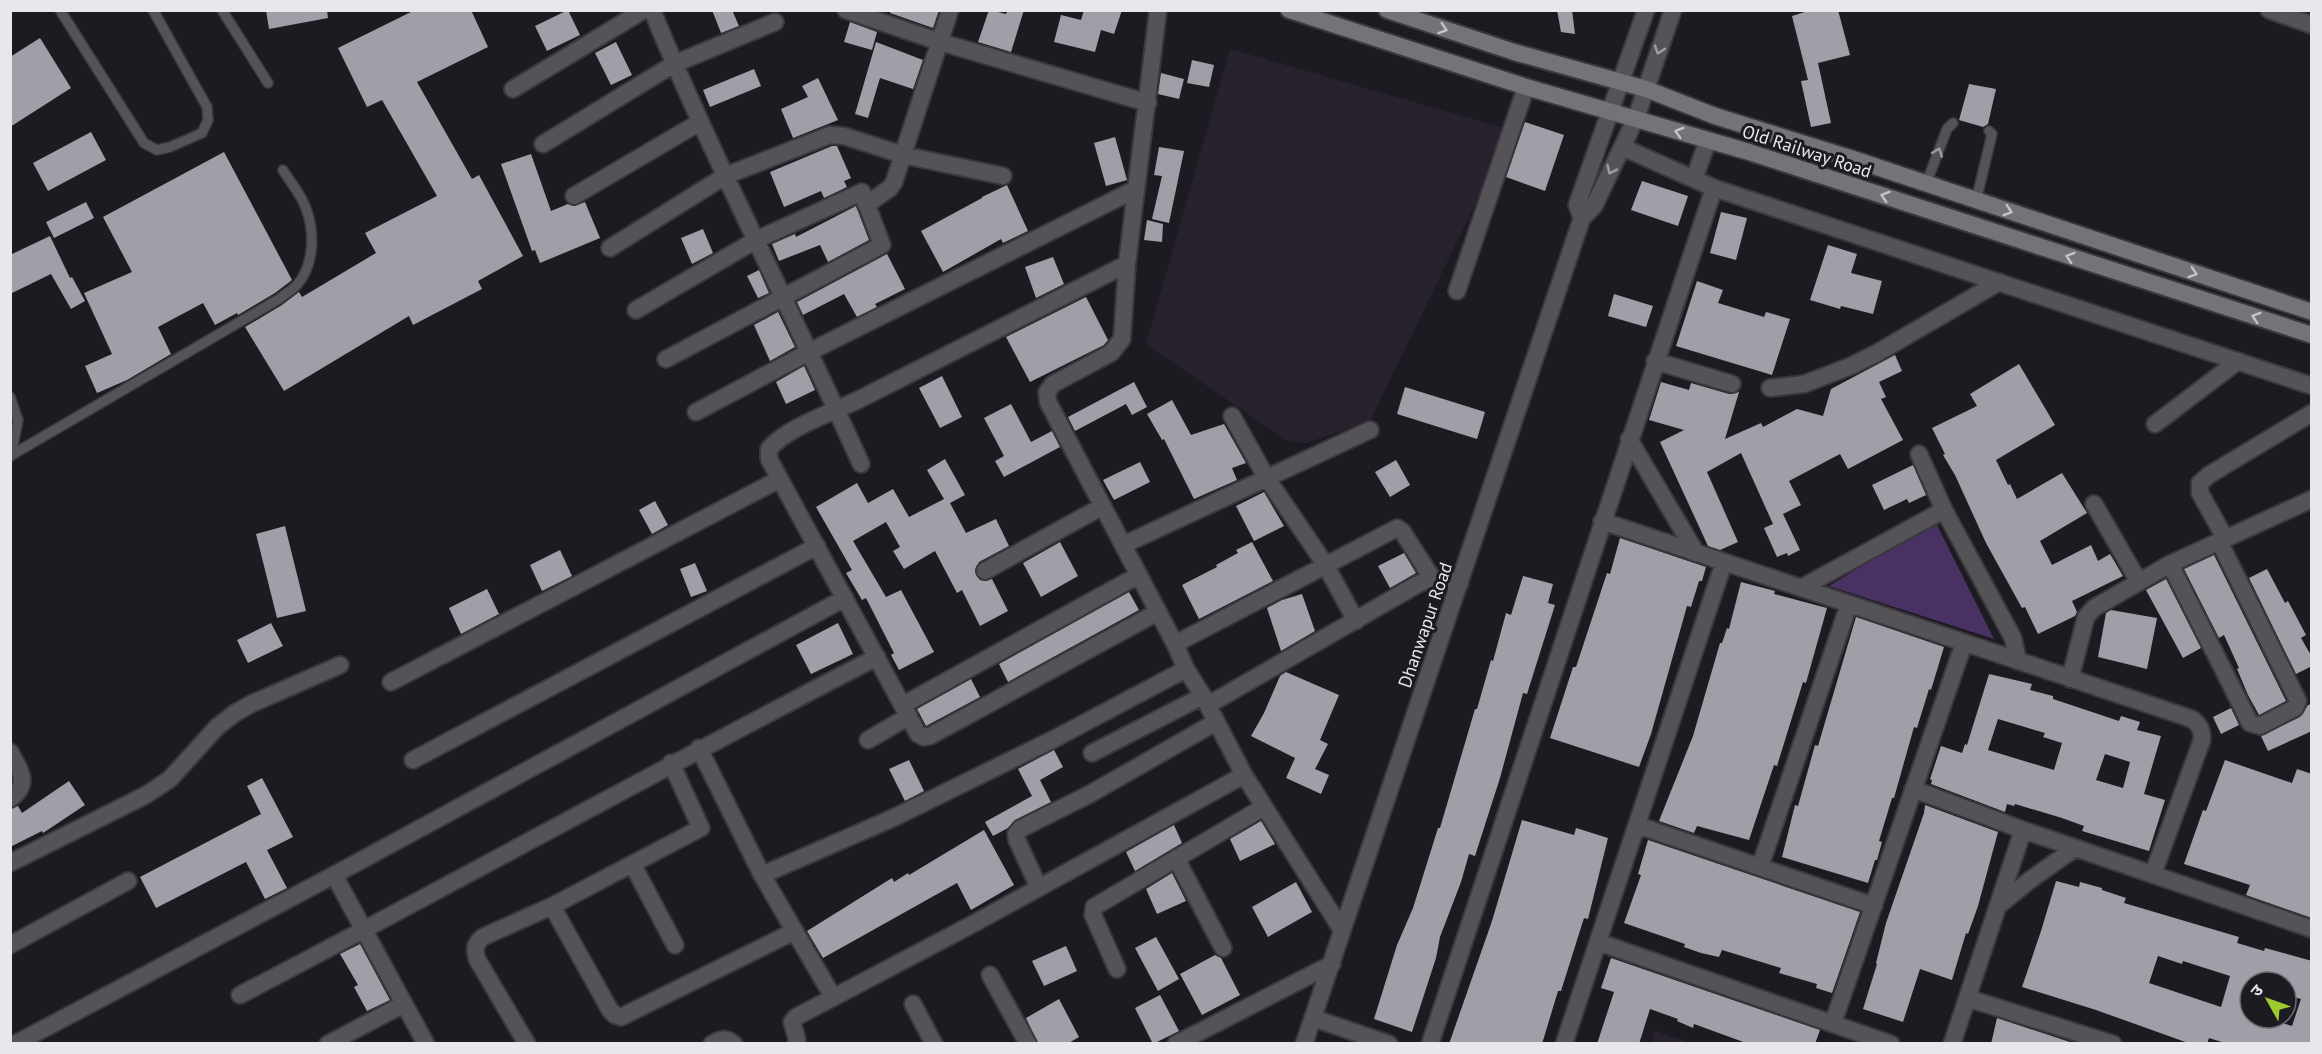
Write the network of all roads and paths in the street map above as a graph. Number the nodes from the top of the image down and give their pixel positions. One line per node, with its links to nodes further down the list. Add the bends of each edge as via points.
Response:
1 (60, 10): 2 (lane, via 144,143 157,150 202,133 208,120 207,107)
2 (153, 10)
3 (222, 10): 19 (lane)
4 (644, 10): 21 (street)
5 (652, 10): 17 (street)
6 (846, 10): 16 (street)
7 (950, 10): 16 (street)
8 (1158, 10): 23 (street)
9 (1289, 10): 20 (main road, Old Railway Road)
10 (1387, 10): 18 (main road, Old Railway Road, one-way to 18, via 1514,52)
11 (1646, 10): 18 (street, Dhanwapur Road)
12 (1672, 10): 22 (street, Dhanwapur Road, one-way to 22)
13 (2269, 10): 15 (street)
14 (775, 22): 17 (street)
15 (2312, 25)
16 (940, 42): 23 (street); 32 (street)
17 (674, 64): 26 (street); 30 (street)
18 (1621, 81): 22 (main road, Old Railway Road); 24 (street, Dhanwapur Road)
19 (268, 83)
20 (1526, 87): 24 (main road, Old Railway Road); 48 (street)
21 (513, 89)
22 (1646, 89): 25 (street, Dhanwapur Road); 37 (main road, Old Railway Road, via 1715,116)
23 (1148, 103): 39 (street)
24 (1610, 113): 25 (main road, Old Railway Road); 43 (street, Dhanwapur Road, via 1577,205)
25 (1636, 118): 29 (main road, Old Railway Road, one-way to 25); 31 (street, Dhanwapur Road)
26 (700, 122): 35 (street); 40 (street)
27 (1953, 123): 37 (lane, one-way to 27, via 1947,129)
28 (1989, 131): 41 (lane, via 1992,134)
29 (1708, 140): 36 (street); 52 (main road, Old Railway Road, one-way to 29)
30 (543, 144)
31 (1622, 147): 36 (street); 43 (street, Dhanwapur Road, one-way to 43, via 1594,206)
32 (903, 156): 34 (street); 35 (street, via 830,135); 42 (street, via 894,182)
33 (283, 170): 69 (lane, via 311,223 311,254 306,272 296,286)
34 (1003, 176)
35 (725, 177): 44 (street); 45 (street)
36 (1694, 179): 38 (street)
37 (1926, 184): 41 (main road, Old Railway Road)
38 (1714, 188): 47 (street); 55 (street)
39 (1136, 189): 46 (street); 53 (street)
40 (574, 196)
41 (1976, 201): 51 (main road, Old Railway Road, one-way to 51)
42 (866, 205): 44 (street, via 862,192); 49 (street, via 882,245)
43 (1582, 218): 89 (street, Dhanwapur Road)
44 (756, 240): 49 (street); 50 (street)
45 (610, 248)
46 (1127, 264): 61 (street); 75 (street, via 1122,339 1111,353 1062,378 1047,392 1048,402)
47 (1999, 282): 56 (street); 59 (street, via 1851,366 1804,384)
48 (1457, 291)
49 (783, 296): 53 (street); 54 (street)
50 (636, 310)
51 (2312, 312)
52 (2312, 335)
53 (811, 351): 61 (street); 62 (street)
54 (666, 359)
55 (1656, 361): 57 (street); 67 (street)
56 (2238, 361): 58 (street); 65 (street)
57 (1732, 384)
58 (2312, 387)
59 (1770, 388)
60 (10, 397): 69 (lane, via 18,420)
61 (837, 410): 70 (street); 72 (street, via 786,434 769,449 769,459)
62 (696, 412)
63 (2312, 412): 78 (street, via 2200,483 2200,493)
64 (1232, 416): 71 (street)
65 (2155, 424)
66 (1370, 430): 71 (street)
67 (1629, 439): 77 (street); 81 (street)
68 (1919, 454): 76 (street)
69 (11, 456)
70 (861, 464)
71 (1266, 477): 79 (street); 83 (street)
72 (780, 479): 80 (street); 102 (street)
73 (2312, 499): 78 (street)
74 (2094, 504): 88 (street)
75 (1103, 506): 79 (street); 85 (street)
76 (1944, 510): 90 (street); 98 (street, via 2013,638)
77 (1602, 521): 81 (street); 161 (street)
78 (2222, 540): 84 (street); 84 (street, via 2298,701 2295,708 2260,726 2250,723)
79 (1123, 545): 86 (street)
80 (817, 546): 91 (street); 110 (street)
81 (1696, 553): 82 (street)
82 (1724, 562): 90 (street); 116 (street)
83 (1325, 564): 87 (street, via 1397,528); 94 (street); 96 (street)
84 (2170, 564): 88 (street)
85 (985, 571)
86 (1138, 575): 93 (street); 104 (street)
87 (1432, 578): 89 (street); 94 (street)
88 (2139, 582): 101 (street, via 2106,599 2086,617)
89 (1460, 583): 132 (street, Dhanwapur Road)
90 (1801, 588): 92 (street)
91 (845, 598): 97 (street); 124 (street)
92 (1849, 604): 95 (street); 122 (street)
93 (1158, 612): 96 (street); 104 (street, via 930,736 918,734)
94 (1356, 621): 103 (street)
95 (1964, 643): 98 (street); 113 (street)
96 (1175, 644): 100 (street)
97 (877, 657): 104 (street); 107 (street)
98 (2018, 661): 101 (street)
99 (340, 665): 120 (street, via 235,713 217,727 170,779 146,795)
100 (1186, 669): 103 (street); 125 (street, via 893,818)
101 (2070, 679): 123 (street, via 2192,718 2199,724 2202,740)
102 (391, 682)
103 (1205, 700): 105 (street); 109 (street)
104 (906, 711): 106 (street)
105 (1216, 722): 112 (street); 127 (street, via 1020,829 1017,840)
106 (868, 740)
107 (699, 748): 111 (street); 125 (street)
108 (10, 752): 114 (street, via 23,784)
109 (1092, 753)
110 (413, 760)
111 (671, 763): 121 (street, via 701,828); 133 (street)
112 (1244, 775): 115 (street); 127 (street)
113 (1914, 789): 117 (street); 129 (street)
114 (10, 799)
115 (1264, 807): 119 (street); 132 (street)
116 (1637, 825): 122 (street); 135 (street)
117 (2023, 831): 118 (street); 130 (street)
118 (2075, 848): 123 (street); 130 (street)
119 (1176, 858): 138 (street); 140 (street, via 1095,907 1093,915)
120 (10, 863)
121 (633, 865): 128 (street); 137 (street)
122 (1760, 867): 129 (street)
123 (2153, 874): 131 (street)
124 (334, 875): 133 (street); 149 (street)
125 (762, 875): 134 (street)
126 (128, 881): 136 (street)
127 (1039, 888): 143 (street)
128 (552, 906): 134 (street, via 610,1010 621,1017); 152 (street, via 483,937 476,944 477,958)
129 (1874, 906): 148 (street)
130 (1998, 906): 144 (street)
131 (2312, 929)
132 (1342, 930): 139 (street, Dhanwapur Road)
133 (363, 931): 142 (street); 145 (street)
134 (795, 931): 143 (street)
135 (1598, 942): 148 (street); 162 (street)
136 (10, 945)
137 (675, 945)
138 (1223, 948)
139 (1332, 964): 147 (street, Dhanwapur Road); 158 (street)
140 (1117, 969)
141 (990, 975): 157 (street)
142 (240, 995)
143 (833, 997): 155 (street, via 792,1022)
144 (1967, 998): 164 (street); 165 (street)
145 (404, 1004): 150 (street); 151 (street)
146 (913, 1004): 156 (street)
147 (1313, 1018): 159 (street, Dhanwapur Road); 160 (street)
148 (1833, 1023): 163 (street)
149 (15, 1044)
150 (328, 1044)
151 (426, 1044)
152 (527, 1044)
153 (712, 1044): 154 (street, via 721,1039)
154 (734, 1044)
155 (796, 1044)
156 (934, 1044)
157 (1028, 1044)
158 (1176, 1044)
159 (1304, 1044)
160 (1389, 1044)
161 (1430, 1044)
162 (1564, 1044)
163 (1891, 1044)
164 (1952, 1044)
165 (2113, 1044)

